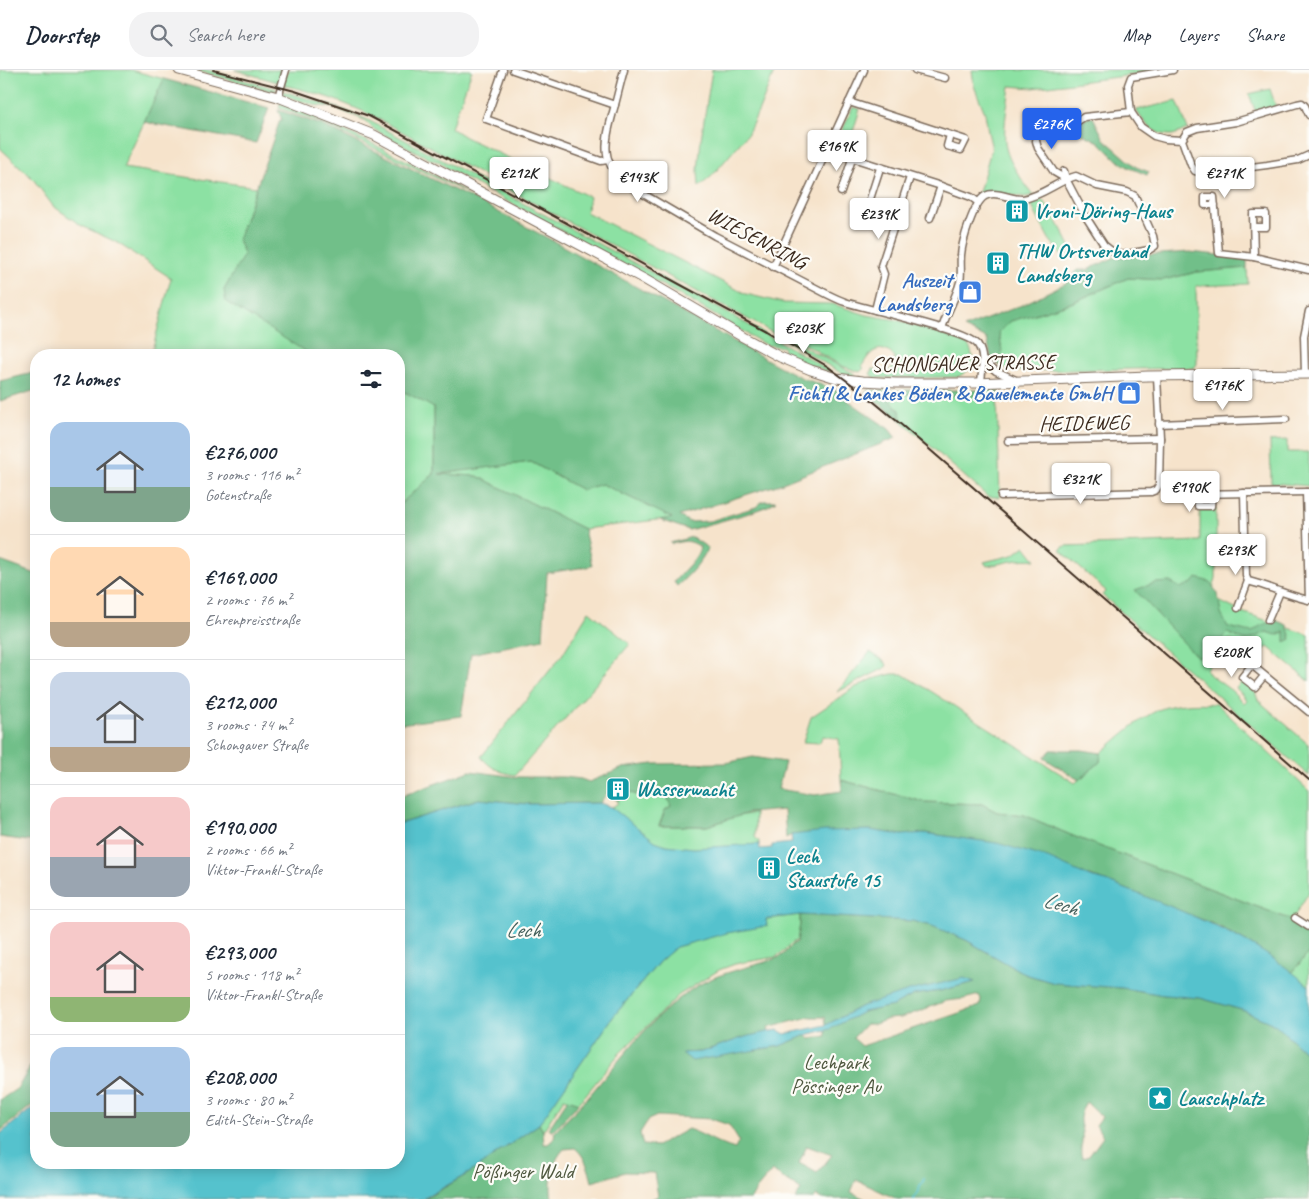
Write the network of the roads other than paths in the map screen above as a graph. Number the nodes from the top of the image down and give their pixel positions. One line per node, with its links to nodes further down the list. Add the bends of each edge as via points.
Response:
1 (179, 70): 10 (main road, SCHONGAUER STRASSE)
2 (286, 70): 10 (street)
3 (503, 70): 22 (street, via 486,119 601,161)
4 (513, 70): 12 (street)
5 (624, 70): 12 (street)
6 (864, 70): 11 (street)
7 (915, 70): 9 (street)
8 (1173, 70): 13 (street, via 1131,77 1128,85)
9 (945, 78)
10 (278, 97): 44 (main road, SCHONGAUER STRASSE, via 374,135 644,279 743,337 811,370 845,380)
11 (849, 102): 17 (street); 19 (street)
12 (615, 105): 22 (street, via 605,148)
13 (1131, 112): 16 (street, via 1087,116); 18 (street, via 1141,127 1154,136)
14 (1309, 116): 18 (street, via 1302,103 1236,122 1197,128 1187,132)
15 (1038, 122): 26 (street, via 1038,148 1054,172)
16 (1075, 123)
17 (950, 135)
18 (1182, 140): 20 (street, via 1195,171 1205,173 1298,160)
19 (827, 150): 21 (street); 35 (street)
20 (1309, 155)
21 (852, 159): 23 (street); 28 (street)
22 (608, 160): 35 (street, WIESENRING, via 612,171 628,185)
23 (880, 168): 25 (street); 29 (street)
24 (1064, 171): 26 (street)
25 (910, 177): 27 (street); 37 (street, via 881,266 884,274)
26 (1066, 178): 26 (street, via 1076,176 1097,186 1135,196 1155,246 1139,253 1122,255 1113,252 1104,245 1086,217); 30 (street, via 1026,198 992,194)
27 (941, 186): 30 (street); 32 (street)
28 (841, 192)
29 (869, 202)
30 (978, 202): 39 (street, via 961,255 960,282)
31 (1215, 206): 34 (street, via 1219,253)
32 (930, 218)
33 (1254, 227): 34 (street)
34 (1254, 257): 36 (street)
35 (773, 267): 37 (street, WIESENRING, via 845,302)
36 (1309, 270)
37 (875, 310): 39 (street, WIESENRING)
38 (1309, 311): 41 (street, via 1304,336)
39 (942, 329): 40 (street, WIESENRING, via 975,341)
40 (982, 360): 43 (street, WIESENRING); 44 (street, WIESENRING)
41 (1307, 374): 42 (main road, SCHONGAUER STRASSE)
42 (1157, 376): 43 (main road, SCHONGAUER STRASSE); 46 (street)
43 (1016, 380): 44 (main road, SCHONGAUER STRASSE)
44 (981, 382)
45 (1286, 419): 46 (street)
46 (1159, 424): 47 (street)
47 (1160, 438): 48 (street, HEIDEWEG); 52 (street, via 1159,485 1151,492)
48 (1008, 441)
49 (1307, 492): 51 (street); 55 (street)
50 (1212, 493): 51 (street)
51 (1244, 493): 53 (street)
52 (1001, 496)
53 (1248, 581): 54 (street); 56 (street)
54 (1280, 592): 55 (street); 57 (street)
55 (1309, 600)
56 (1238, 608)
57 (1268, 620)
58 (1264, 676): 59 (street)
59 (1309, 712)
60 (1295, 918): 61 (street)
61 (1309, 927)

